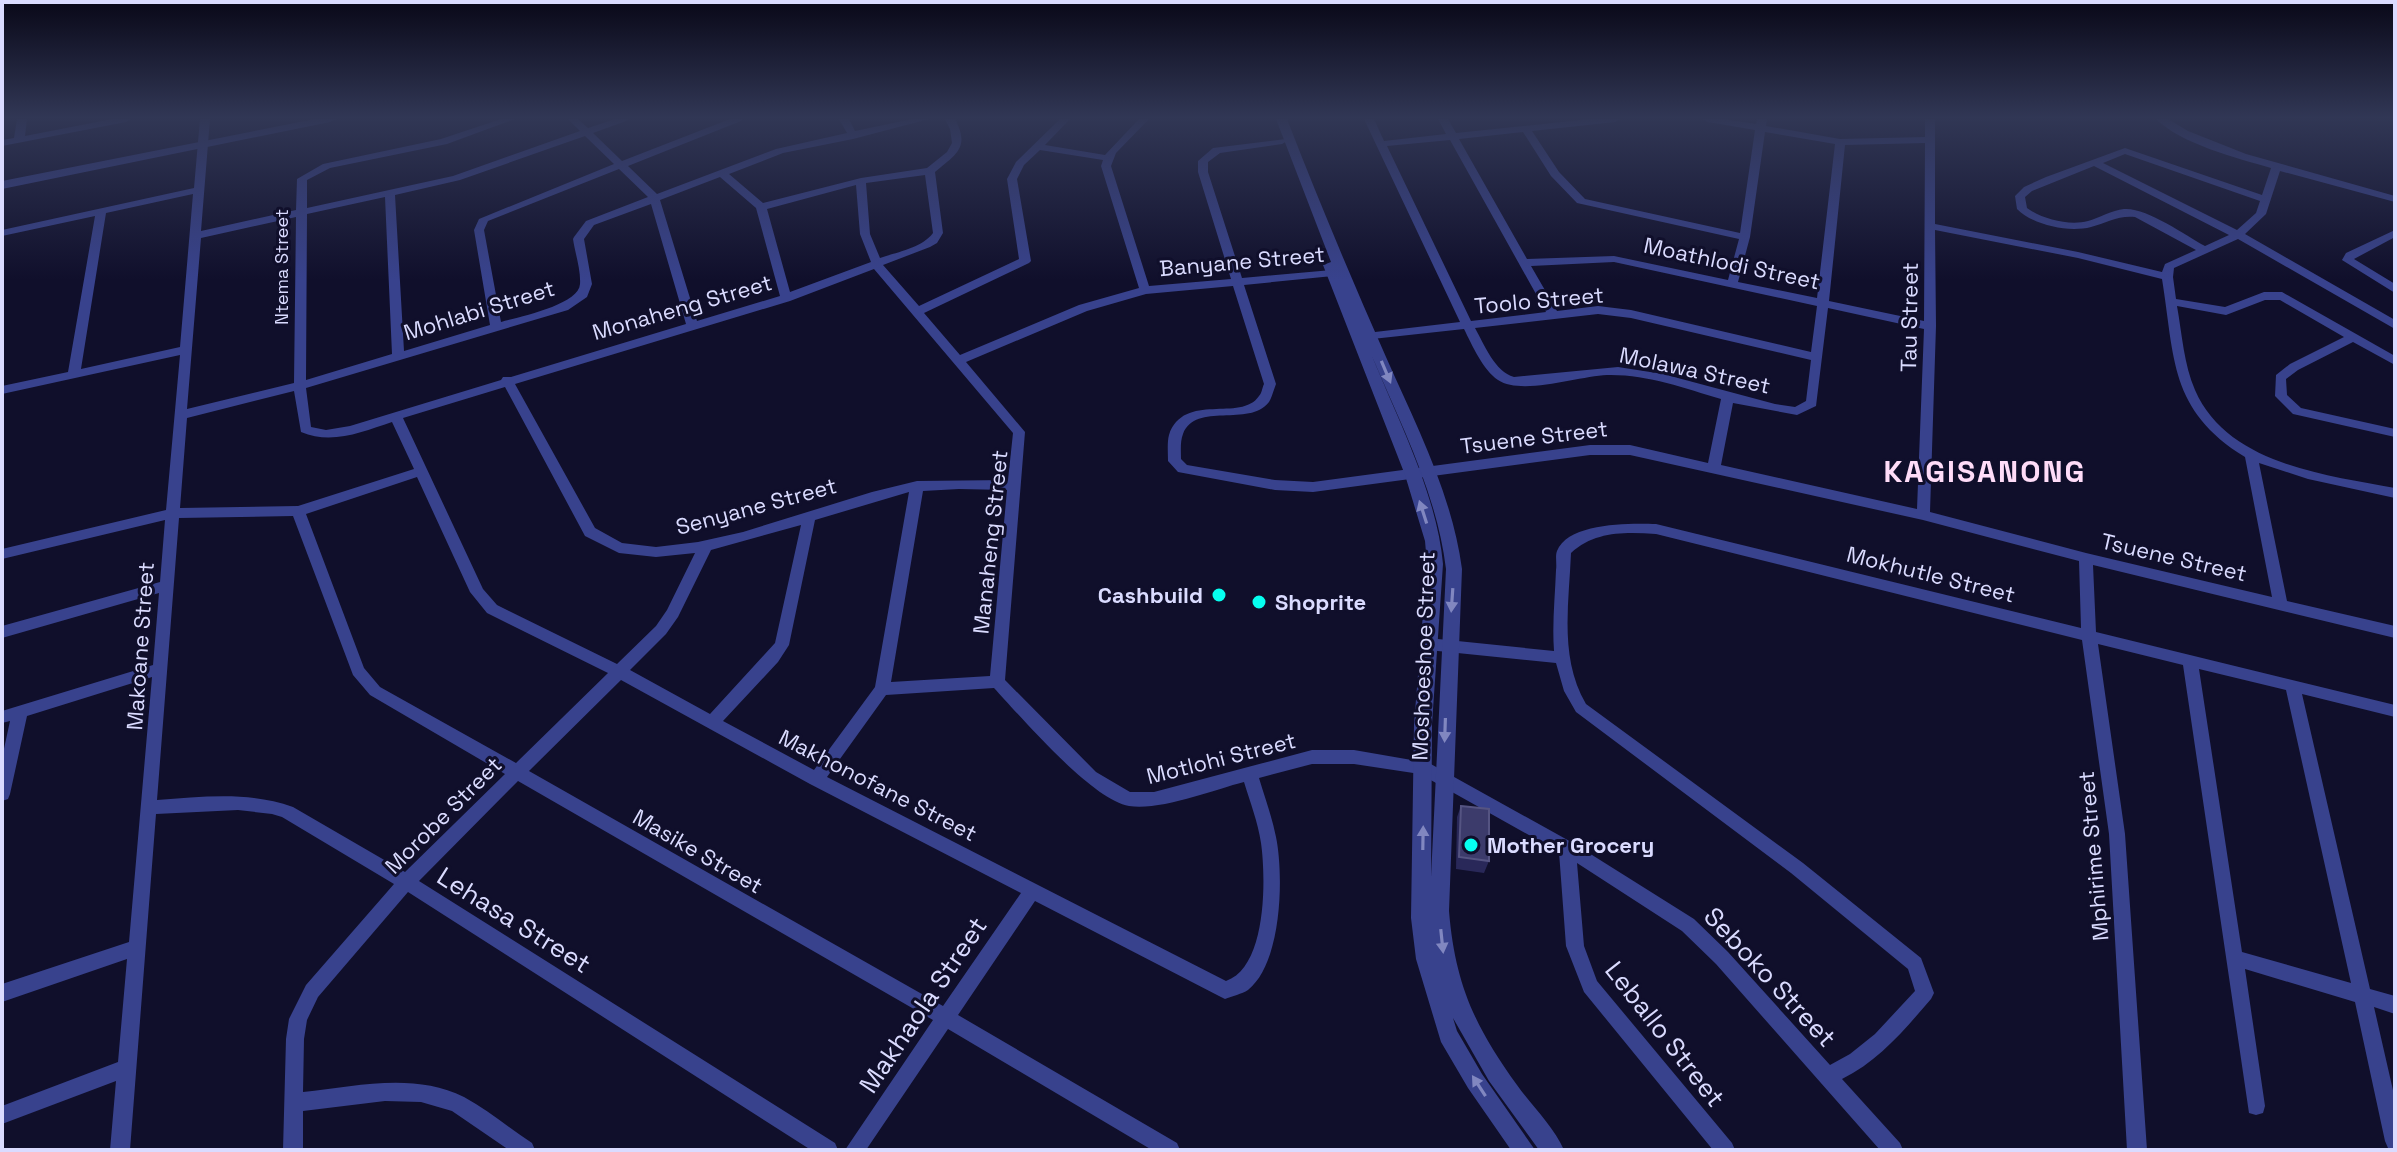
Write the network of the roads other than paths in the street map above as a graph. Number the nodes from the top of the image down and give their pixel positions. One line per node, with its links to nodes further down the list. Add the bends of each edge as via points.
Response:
1 (64, 173): 28 (street)
2 (201, 173): 29 (street, Makoane Street)
3 (312, 173): 36 (street, Ntema Street, via 302,179)
4 (475, 173): 30 (street)
5 (596, 173): 61 (street, via 484,219 479,230)
6 (630, 173): 31 (street)
7 (718, 173): 31 (street, Mohlabi Street)
8 (721, 173): 34 (street)
9 (918, 173): 27 (street)
10 (930, 173): 45 (street, Monaheng Street, via 936,238)
11 (1015, 173): 55 (street, via 1025,261)
12 (1108, 173): 51 (street, Banyane Street)
13 (1203, 173): 48 (street, Tsuene Street)
14 (1295, 173): 46 (street, Moshoeshoe Street)
15 (1301, 173): 46 (street, Moshoeshoe Street)
16 (1396, 173): 60 (street, Molawa Street)
17 (1473, 173): 44 (street)
18 (1554, 173): 42 (street, via 1581,201)
19 (1754, 173): 42 (street)
20 (1836, 173): 53 (street, Molawa Street)
21 (1929, 173): 37 (street, Tau Street)
22 (2070, 173): 43 (street, via 2028,189 2020,196 2022,209 2034,218 2073,226 2124,212 2138,214)
23 (2115, 173): 40 (street)
24 (2192, 173): 33 (street)
25 (2275, 173): 33 (street)
26 (2304, 173): 32 (street)
27 (861, 181): 34 (street); 45 (street, via 865,234)
28 (2, 185)
29 (199, 190): 35 (street); 41 (street, Makoane Street)
30 (390, 195): 36 (street); 65 (street)
31 (654, 197): 57 (street); 61 (street, Mohlabi Street, via 582,230 578,246 586,284 577,301)
32 (2395, 199)
33 (2266, 200): 40 (street, via 2261,214)
34 (761, 207): 52 (street)
35 (101, 212): 39 (street); 69 (street)
36 (301, 214): 41 (street); 71 (street, Ntema Street)
37 (1930, 226): 47 (street); 59 (street, Tau Street)
38 (2395, 233): 50 (street, via 2348,260)
39 (3, 235)
40 (2238, 235): 43 (street); 58 (street)
41 (194, 236): 64 (street, Makoane Street)
42 (1745, 237): 49 (street)
43 (2202, 249): 47 (street, via 2169,266)
44 (1523, 263): 49 (street, Moathlodi Street, via 1600,257); 56 (street)
45 (878, 266): 52 (street, Monaheng Street); 55 (street, Manaheng Street)
46 (1338, 273): 48 (street, Banyane Street); 62 (street, Moshoeshoe Street)
47 (2167, 277): 54 (street)
48 (1238, 284): 51 (street, Banyane Street); 81 (street, Tsuene Street, via 1269,390 1246,409 1195,415 1179,423 1174,430 1177,465 1313,487)
49 (1732, 284): 53 (street, Moathlodi Street)
50 (2395, 289)
51 (1145, 290): 67 (street, Banyane Street, via 1083,308)
52 (786, 298): 57 (street, Monaheng Street)
53 (1821, 302): 59 (street, Moathlodi Street); 66 (street, Molawa Street)
54 (2173, 302): 63 (street, via 2226,311 2264,296 2282,296); 78 (street, via 2188,390 2196,406 2210,424)
55 (918, 311): 67 (street, Manaheng Street)
56 (1553, 315): 60 (street, Toolo Street); 66 (street, Toolo Street, via 1598,310 1631,314)
57 (692, 325): 70 (street, Monaheng Street)
58 (2395, 325)
59 (1930, 326): 87 (street, Tau Street)
60 (1468, 327): 62 (street, Toolo Street); 73 (street, Molawa Street, via 1486,362 1505,379 1618,371)
61 (496, 328): 65 (street, Mohlabi Street)
62 (1364, 337): 81 (street, Moshoeshoe Street)
63 (2353, 337): 68 (street); 77 (street, via 2280,378 2281,396 2297,411)
64 (186, 350): 69 (street); 74 (street, Makoane Street)
65 (398, 356): 71 (street, Mohlabi Street)
66 (1815, 357): 73 (street, Molawa Street, via 1812,403 1805,409 1786,410)
67 (960, 360): 82 (street, Manaheng Street, via 1019,432)
68 (2395, 361)
69 (74, 374): 72 (street)
70 (507, 380): 75 (street, Monaheng Street); 89 (street, Senyane Street, via 590,532 600,541 637,553)
71 (300, 386): 74 (street, Mohlabi Street); 76 (street, Ntema Street)
72 (2, 390)
73 (1728, 395): 79 (street)
74 (181, 415): 86 (street, Makoane Street)
75 (396, 416): 76 (street, Monaheng Street, via 321,435); 80 (street, Makhonofane Street)
76 (305, 429)
77 (2395, 433)
78 (2251, 453): 84 (street, via 2275,466); 93 (street)
79 (1714, 467): 81 (street, Tsuene Street, via 1612,449); 87 (street, Tsuene Street)
80 (421, 471): 85 (street); 101 (street, Makhonofane Street, via 483,603)
81 (1420, 474): 97 (street, Moshoeshoe Street, via 1454,554)
82 (1014, 485): 83 (street, Senyane Street); 102 (street, Manaheng Street)
83 (917, 486): 88 (street, Senyane Street); 104 (street)
84 (2395, 493)
85 (298, 511): 86 (street); 110 (street, Masike Street, via 363,680)
86 (173, 513): 90 (street); 92 (street, Makoane Street)
87 (1923, 515): 91 (street, Tsuene Street)
88 (809, 517): 89 (street, Senyane Street); 108 (street, via 782,645)
89 (706, 545): 101 (street, Morobe Street, via 673,613)
90 (2, 554)
91 (2086, 558): 93 (street, Tsuene Street); 96 (street, Mphirime Street)
92 (167, 585): 94 (street); 100 (street, Makoane Street)
93 (2281, 605): 95 (street, Tsuene Street)
94 (2, 632)
95 (2395, 632)
96 (2089, 635): 98 (street, Mokhutle Street, via 1656,529 1627,527 1586,534 1564,551); 99 (street, Mokhutle Street); 142 (street, Mphirime Street, via 2117,834)
97 (1438, 645): 98 (street); 109 (street, Moshoeshoe Street, via 1423,724); 113 (street, Moshoeshoe Street, one-way to 113)
98 (1562, 658): 126 (street, Mokhutle Street, via 1565,682 1581,708 1797,868 1915,964 1925,993 1882,1041)
99 (2190, 660): 103 (street, Mokhutle Street); 120 (street)
100 (161, 668): 106 (street); 115 (street, Makoane Street)
101 (618, 671): 108 (street, Makhonofane Street); 110 (street, Morobe Street)
102 (997, 682): 104 (street); 111 (street, Motlohi Street, via 1090,777 1128,799 1154,799)
103 (2293, 686): 105 (street, Mokhutle Street); 122 (street)
104 (882, 689): 112 (street)
105 (2395, 711)
106 (20, 712): 107 (street); 114 (street)
107 (2, 717)
108 (712, 722): 112 (street, Makhonofane Street)
109 (1423, 768): 111 (street, Motlohi Street, via 1323,757); 113 (street, Seboko Street); 138 (street, Moshoeshoe Street, one-way to 109, via 1460,1056 1435,995 1421,918)
110 (517, 772): 117 (street, Morobe Street); 124 (street, Masike Street)
111 (1250, 775): 118 (street, Makhonofane Street, via 1270,843 1272,886 1265,944 1255,970 1238,988 1220,989)
112 (816, 779): 118 (street, Makhonofane Street)
113 (1443, 779): 116 (street, Seboko Street); 139 (street, Moshoeshoe Street, one-way to 139, via 1439,911 1453,991 1495,1069)
114 (2, 794)
115 (150, 807): 117 (street, Lehasa Street, via 275,806); 119 (street, Makoane Street)
116 (1567, 848): 126 (street, Seboko Street, via 1688,925); 140 (street, Leballo Street, via 1575,946 1590,986)
117 (406, 882): 127 (street, Morobe Street, via 305,1003 295,1039); 135 (street, Lehasa Street)
118 (1033, 889): 124 (street, Makhaola Street)
119 (138, 947): 121 (street); 125 (street, Makoane Street)
120 (2235, 958): 122 (street); 128 (street)
121 (2, 993)
122 (2361, 995): 123 (street); 129 (street)
123 (2395, 1005)
124 (946, 1018): 136 (street, Makhaola Street); 137 (street, Masike Street)
125 (127, 1068): 130 (street); 132 (street, Makoane Street)
126 (1828, 1076): 141 (street, Seboko Street)
127 (293, 1103): 133 (street, Morobe Street); 134 (street, via 408,1092 435,1095)
128 (2256, 1106)
129 (2392, 1106): 131 (street)
130 (2, 1115)
131 (2395, 1141)
132 (120, 1150)
133 (293, 1150)
134 (525, 1150)
135 (828, 1150)
136 (855, 1150)
137 (1170, 1150)
138 (1524, 1150)
139 (1553, 1150)
140 (1725, 1150)
141 (1893, 1150)
142 (2137, 1150)

